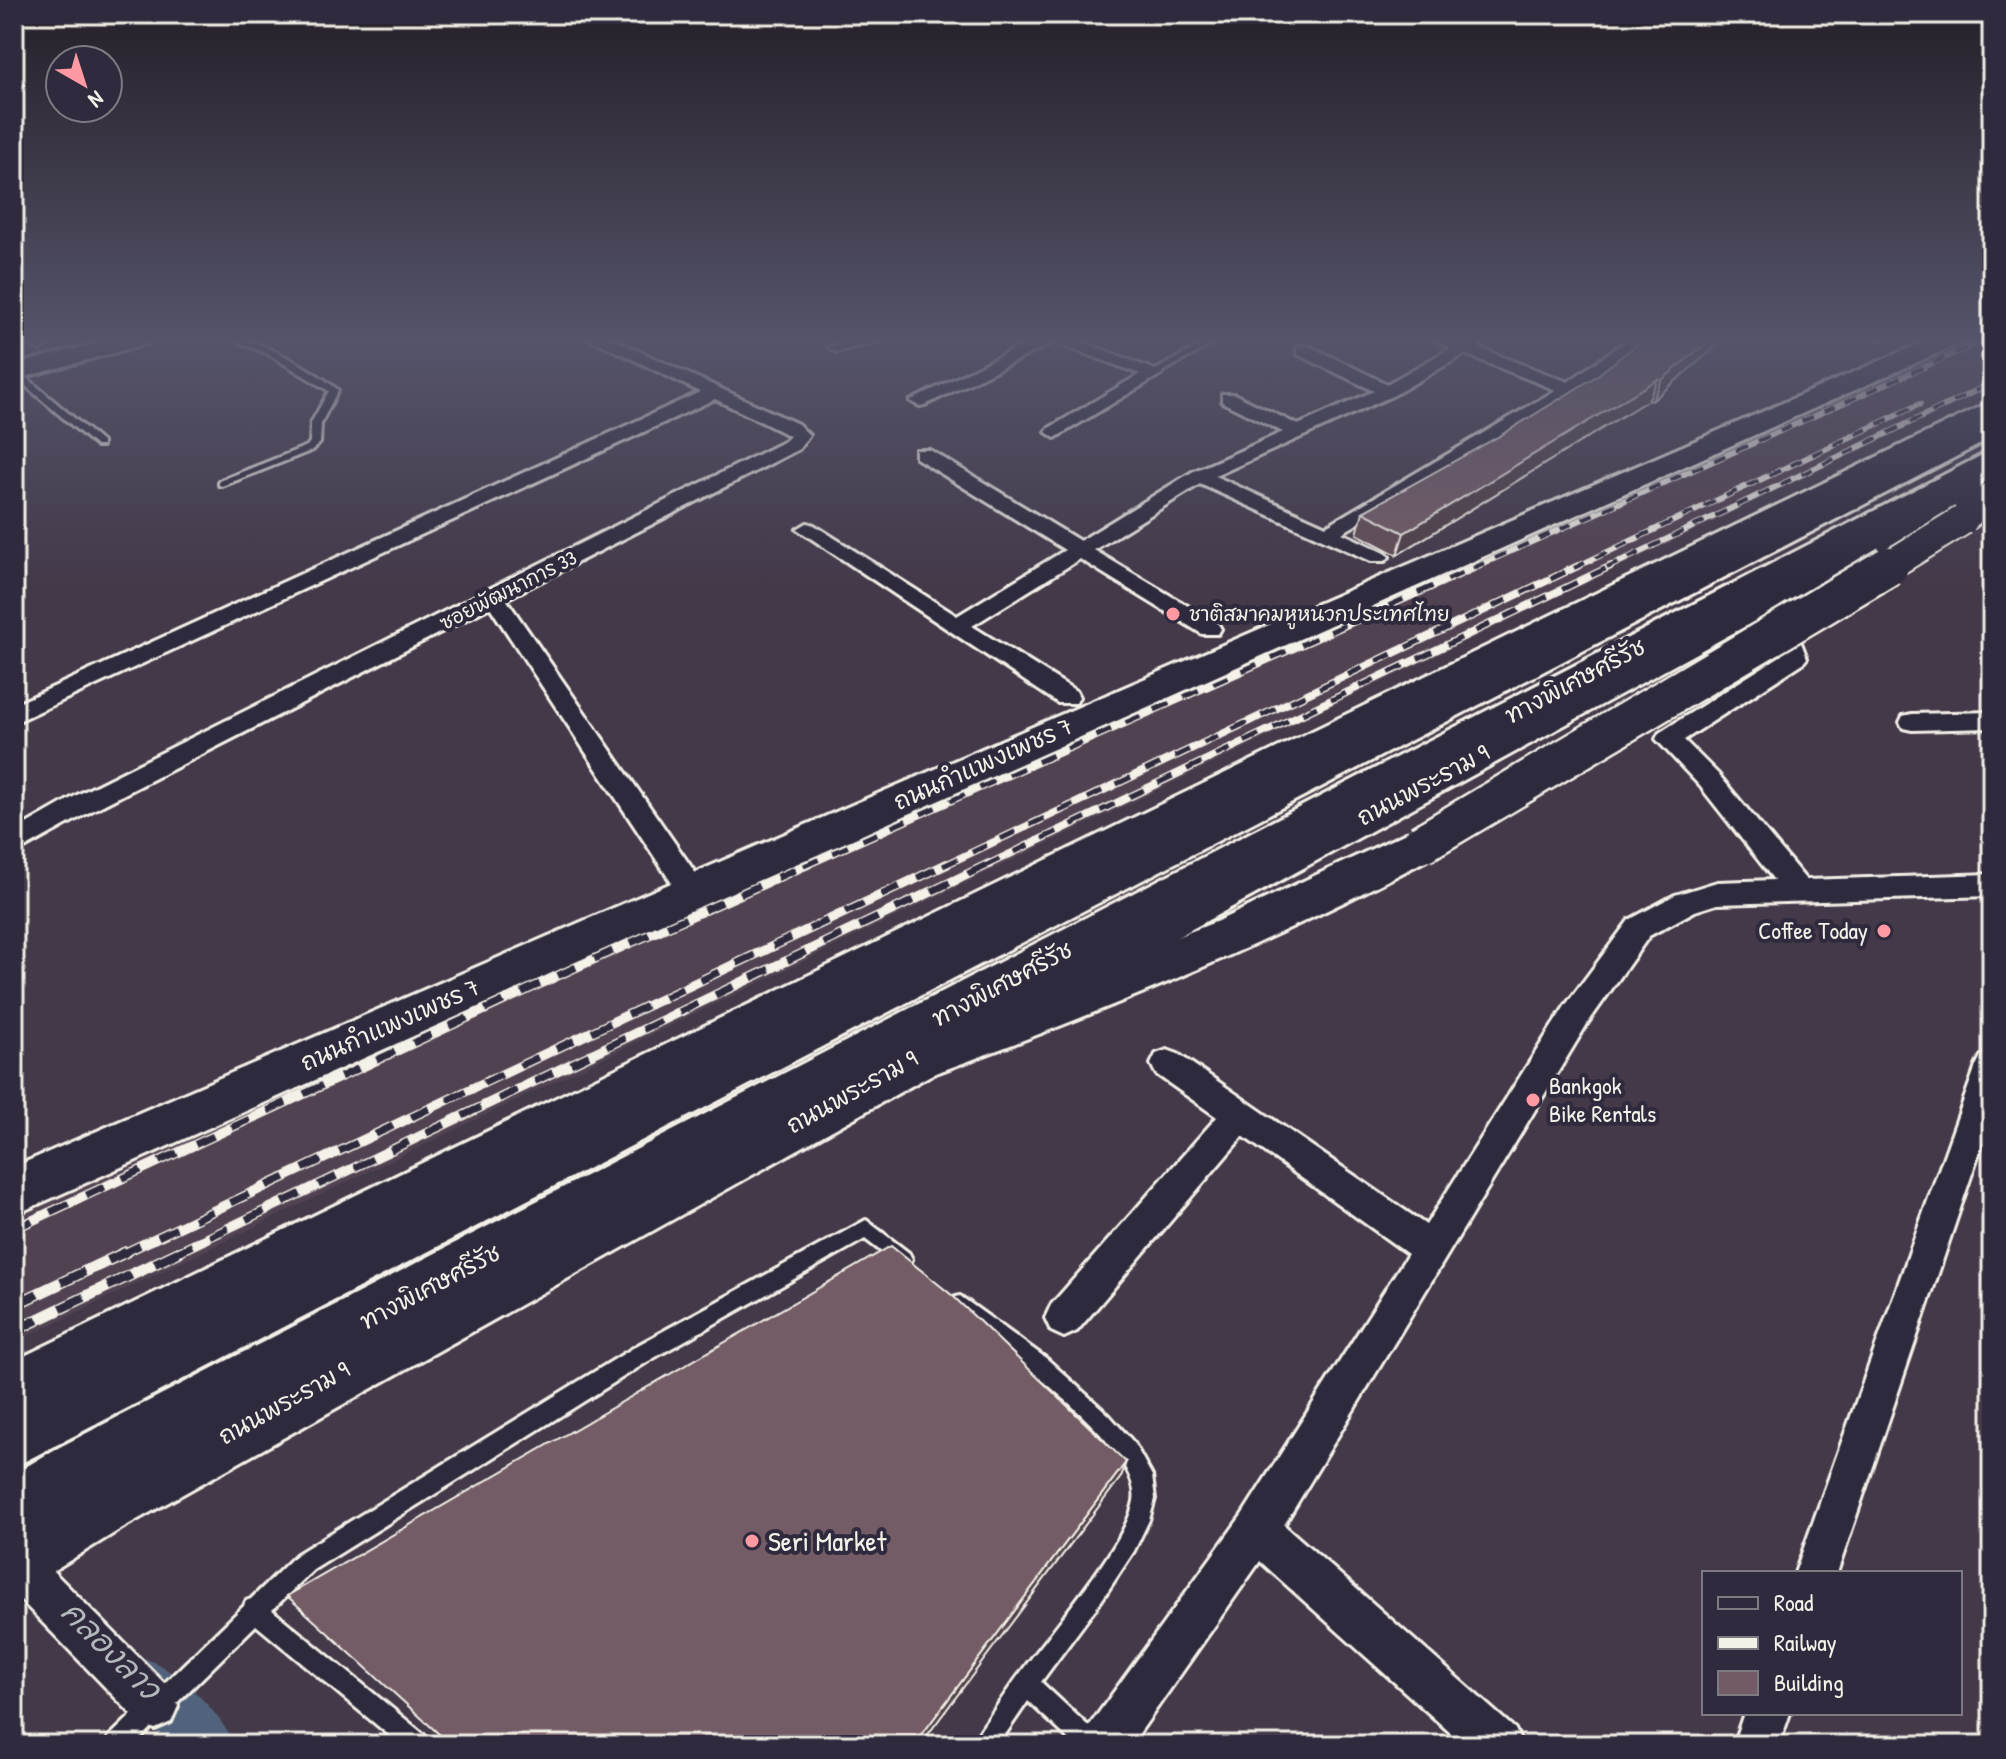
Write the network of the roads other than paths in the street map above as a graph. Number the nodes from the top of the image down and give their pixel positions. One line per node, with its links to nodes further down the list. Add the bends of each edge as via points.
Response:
1 (73, 420): 14 (lane)
2 (318, 420): 19 (lane, via 310,448)
3 (654, 420): 30 (street)
4 (774, 420): 26 (street, ซอยพัฒนาการ 33, via 800,435 792,445)
5 (1075, 420): 12 (street)
6 (1273, 420): 13 (street)
7 (1324, 420): 13 (street)
8 (1518, 420): 22 (street)
9 (1765, 420): 36 (street, ถนนกำแพงเพชร 7)
10 (1970, 420): 46 (main road)
11 (1992, 427): 47 (main road, ทางพิเศษศรีรัช, via 160,1357)
12 (1055, 432)
13 (1298, 432): 17 (street)
14 (99, 444)
15 (923, 454): 23 (street)
16 (1992, 459): 48 (main road, ทางพิเศษศรีรัช)
17 (1199, 476): 22 (street); 23 (street)
18 (1992, 479): 25 (main road, ถนนพระราม 9)
19 (222, 483)
20 (1992, 500): 37 (main road, bridge, via 1715,672 1333,892 1240,934)
21 (807, 529): 27 (street)
22 (1326, 534): 24 (street)
23 (1079, 550): 27 (street); 28 (street)
24 (1378, 557)
25 (1773, 596): 35 (street, via 1795,658 1668,739 1709,780); 37 (main road, ถนนพระราม 9)
26 (494, 597): 33 (street, ซอยพัฒนาการ 33, via 100,795); 36 (street)
27 (956, 626): 29 (street)
28 (1210, 629)
29 (1067, 697)
30 (14, 715)
31 (1992, 720): 32 (street)
32 (1912, 722)
33 (14, 844)
34 (1992, 885): 35 (street)
35 (1797, 889): 42 (street, via 1717,893 1639,928 1576,1015)
36 (693, 892): 41 (street, ถนนกำแพงเพชร 7)
37 (911, 1060): 50 (main road, ถนนพระราม 9)
38 (1167, 1064): 40 (street)
39 (1992, 1066): 52 (street)
40 (1240, 1115): 42 (street); 45 (street)
41 (14, 1191)
42 (1431, 1249): 49 (street)
43 (914, 1268): 53 (lane, via 866,1229 645,1352 305,1562)
44 (939, 1287): 54 (lane, via 1108,1424 1137,1462 1146,1497 1130,1539)
45 (1064, 1318)
46 (14, 1394)
47 (14, 1436)
48 (14, 1510)
49 (1257, 1530): 61 (street); 62 (street)
50 (14, 1556)
51 (14, 1562): 55 (street)
52 (1817, 1571)
53 (254, 1609): 55 (lane); 58 (lane)
54 (1026, 1684): 59 (lane); 60 (lane)
55 (155, 1706): 57 (lane)
56 (1766, 1715): 63 (street)
57 (117, 1745)
58 (419, 1745)
59 (984, 1745)
60 (1092, 1745)
61 (1103, 1745)
62 (1499, 1745)
63 (1756, 1745)

